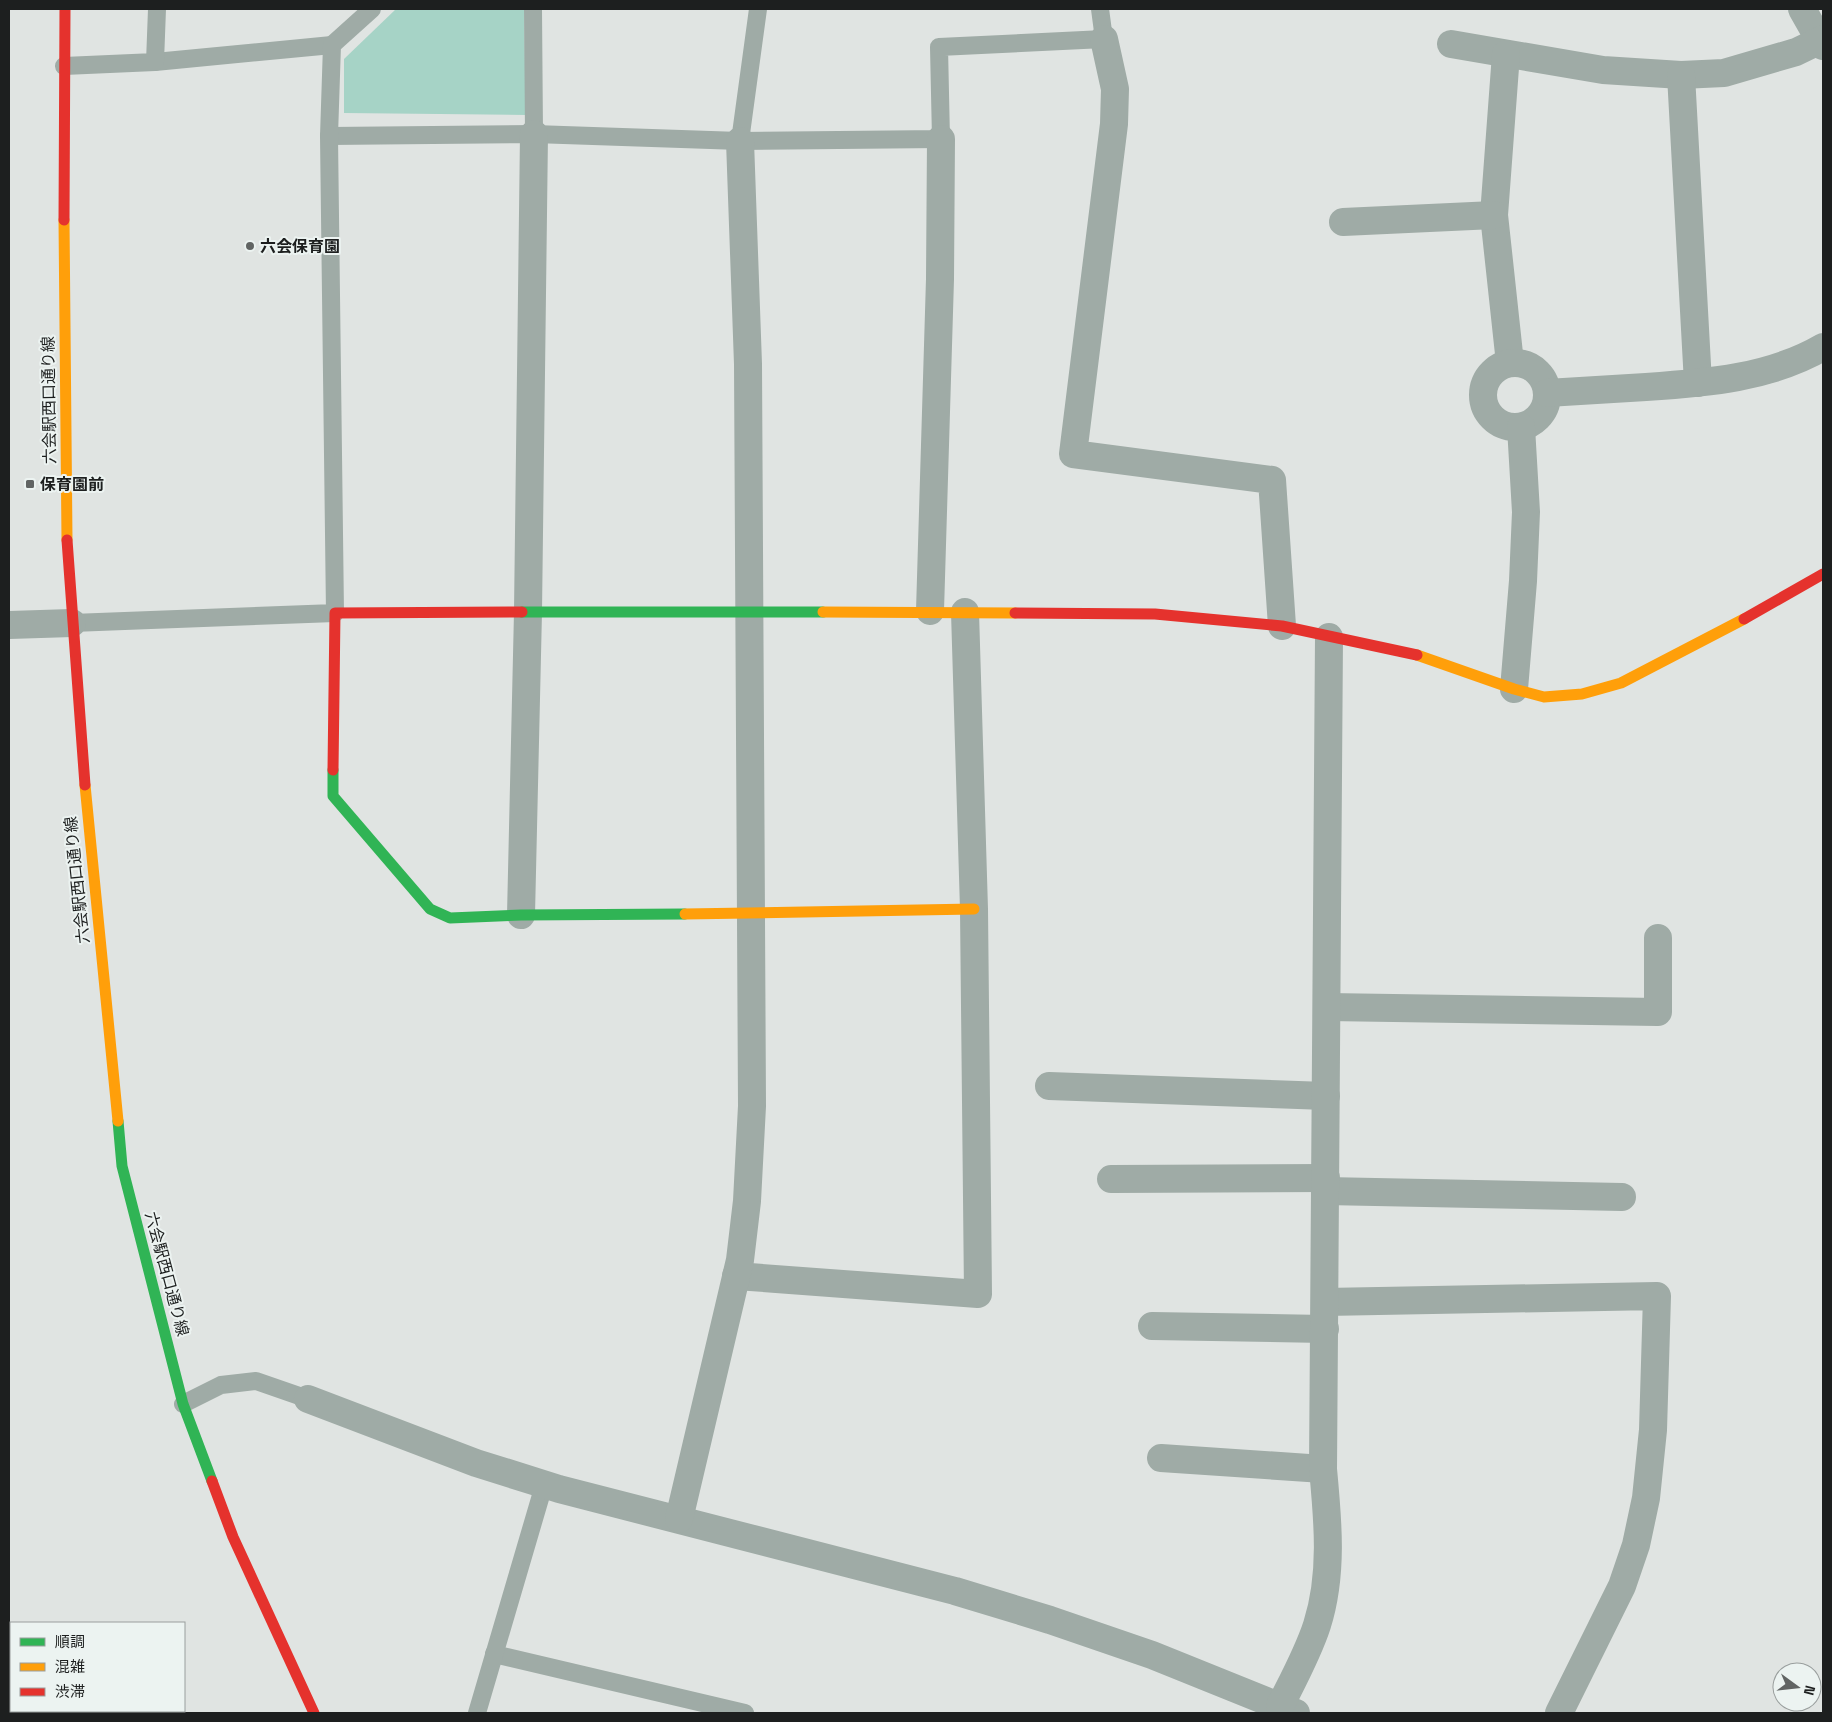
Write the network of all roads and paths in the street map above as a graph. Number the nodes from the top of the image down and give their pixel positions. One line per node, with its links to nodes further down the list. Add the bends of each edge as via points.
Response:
1 (65, 9): 14 (street, 六会駅西口通り線)
2 (157, 9): 13 (lane)
3 (372, 9): 11 (lane)
4 (534, 9): 16 (lane)
5 (758, 9): 19 (lane)
6 (1100, 9): 8 (lane)
7 (1802, 9): 9 (street)
8 (1104, 39): 18 (lane, via 939,47); 35 (street, via 1115,89 1114,124 1073,454 1272,480)
9 (1822, 42): 15 (street, via 1724,73)
10 (1450, 44): 12 (street)
11 (332, 45): 13 (lane); 17 (lane)
12 (1506, 54): 15 (street, via 1602,70); 20 (street)
13 (155, 62): 14 (lane)
14 (64, 66): 33 (street, 六会駅西口通り線, via 67,555)
15 (1681, 75): 24 (street)
16 (534, 134): 17 (lane); 19 (lane); 30 (street)
17 (329, 136): 32 (lane)
18 (940, 139): 19 (lane); 29 (street, via 940,279)
19 (740, 141): 28 (street, via 748,364)
20 (1494, 215): 21 (street); 23 (street)
21 (1343, 222)
22 (1823, 347): 24 (street, via 1770,370)
23 (1510, 363): 25 (street, via 1530,367 1539,374); 26 (street, via 1492,373 1486,381 1483,401 1493,419 1511,427)
24 (1698, 383): 25 (street)
25 (1547, 393): 26 (street, via 1543,411 1530,424)
26 (1521, 427): 37 (street, via 1526,512)
27 (1823, 574): 37 (street, via 1621,683 1582,694 1544,697)
28 (751, 611): 29 (street); 30 (street); 39 (street)
29 (930, 611): 31 (street)
30 (528, 612): 32 (street); 40 (street)
31 (965, 612): 35 (street, via 1155,614); 38 (street)
32 (335, 613): 33 (lane); 40 (street, via 333,796 430,909 450,918)
33 (72, 623): 34 (street); 52 (street, 六会駅西口通り線, via 88,828 122,1166)
34 (9, 625)
35 (1282, 626): 36 (street)
36 (1329, 637): 37 (street, via 1422,656); 42 (street)
37 (1514, 689)
38 (974, 909): 39 (street); 48 (street, via 978,1294)
39 (752, 914): 40 (street); 48 (street, via 752,1106 747,1201)
40 (522, 915)
41 (1658, 938): 42 (street, via 1658,1012)
42 (1326, 1007): 44 (street)
43 (1049, 1086): 44 (street)
44 (1326, 1096): 46 (street)
45 (1111, 1179): 46 (street)
46 (1325, 1185): 47 (street); 49 (street)
47 (1622, 1197)
48 (736, 1276): 56 (street)
49 (1325, 1315): 50 (street); 54 (street); 62 (street, via 1657,1296 1652,1430 1646,1498 1636,1545 1622,1586)
50 (1152, 1326)
51 (308, 1400): 52 (lane, via 256,1381 221,1385); 55 (street)
52 (184, 1404): 59 (street, 六会駅西口通り線, via 233,1537)
53 (1161, 1458): 54 (street)
54 (1323, 1469): 58 (street, via 1329,1528 1326,1580 1317,1625 1303,1659)
55 (544, 1485): 56 (street); 57 (lane)
56 (679, 1519): 58 (street, via 955,1591 1050,1620 1152,1655)
57 (494, 1654): 60 (lane); 61 (lane)
58 (1289, 1710)
59 (314, 1713)
60 (477, 1713)
61 (745, 1713)
62 (1559, 1713)

